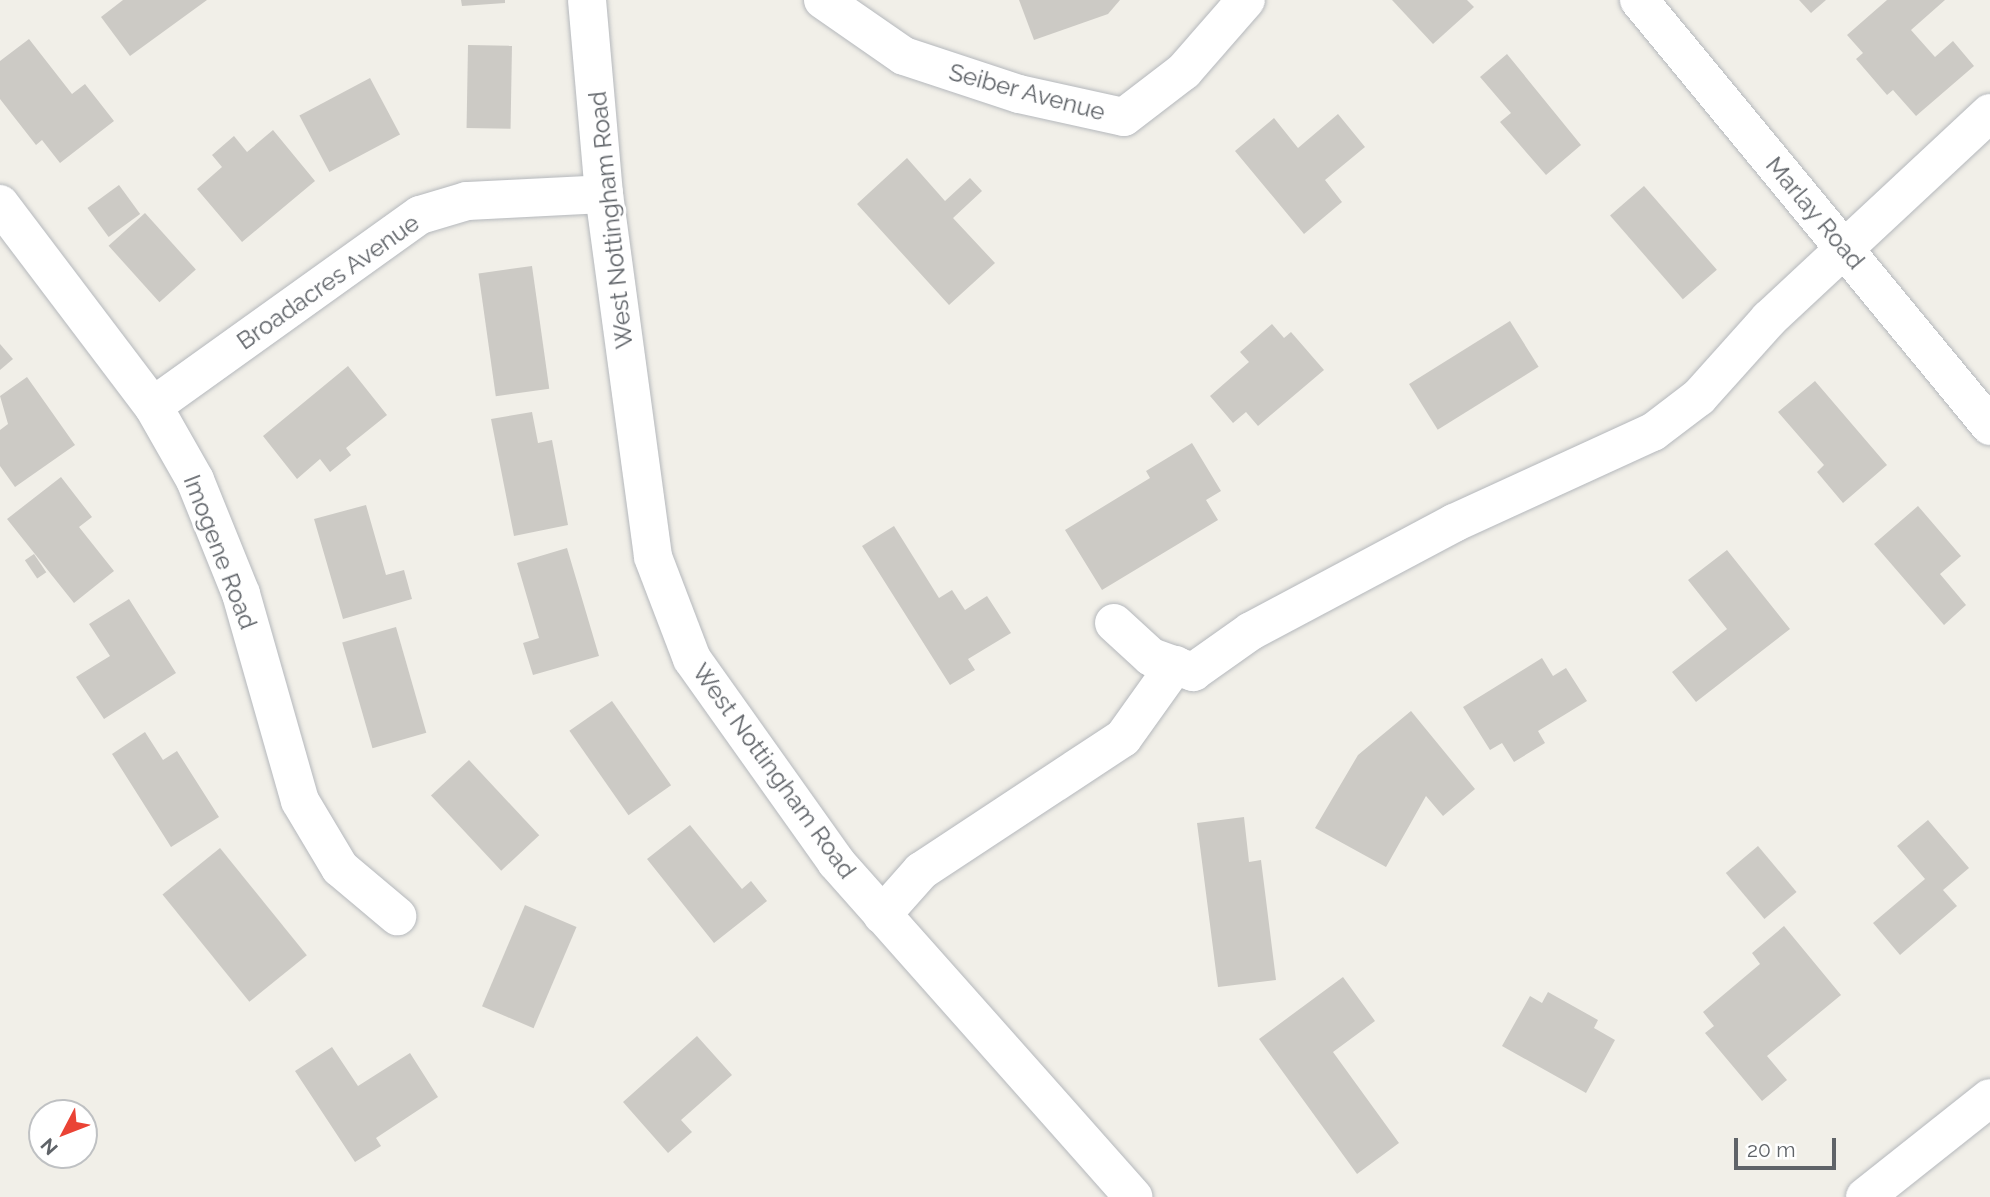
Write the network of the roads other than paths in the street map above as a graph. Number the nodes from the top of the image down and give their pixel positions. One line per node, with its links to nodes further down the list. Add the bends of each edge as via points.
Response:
1 (587, 0): 6 (street, West Nottingham Road)
2 (823, 0): 3 (street, Seiber Avenue, via 904,56 1019,94 1124,117 1184,71)
3 (1246, 0)
4 (1639, 0): 8 (street, Marlay Road)
5 (1990, 113): 8 (street)
6 (604, 194): 9 (street, Broadacres Avenue, via 467,201 420,215); 13 (street, West Nottingham Road, via 653,557 667,599 717,698)
7 (0, 204): 9 (street, Imogene Road)
8 (1844, 247): 10 (street, Marlay Road); 12 (street, via 1769,319 1699,397 1653,432 1454,523 1251,631 1193,672)
9 (153, 406): 14 (street, Imogene Road, via 195,480 232,569 300,801 340,869)
10 (1990, 426)
11 (1114, 623): 12 (street, via 1151,657)
12 (1175, 665): 13 (street, via 1123,738 921,871)
13 (882, 915): 16 (street, West Nottingham Road)
14 (397, 916)
15 (1990, 1098): 17 (street)
16 (1133, 1197)
17 (1865, 1197)

